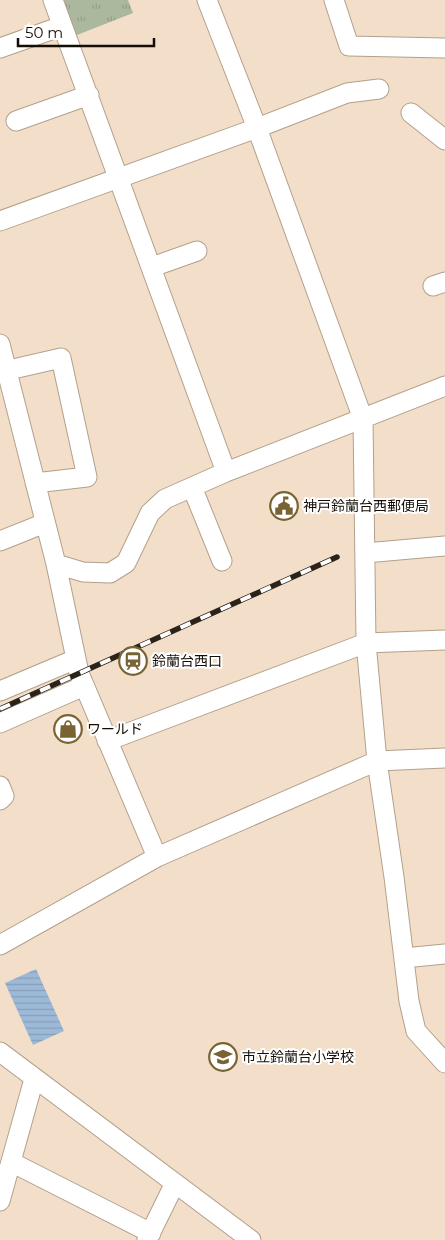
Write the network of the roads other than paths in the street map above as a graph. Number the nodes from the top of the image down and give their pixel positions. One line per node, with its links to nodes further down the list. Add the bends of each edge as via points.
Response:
1 (53, 0): 4 (street)
2 (207, 0): 11 (street)
3 (334, 0): 6 (street, via 349,46)
4 (62, 26): 5 (street); 8 (street)
5 (0, 48)
6 (445, 48)
7 (379, 89): 11 (street, via 347,93)
8 (89, 96): 10 (street); 13 (street)
9 (411, 113): 12 (street)
10 (16, 121)
11 (257, 128): 13 (street); 20 (street)
12 (445, 140)
13 (119, 178): 14 (street); 16 (street)
14 (0, 221)
15 (197, 251): 16 (street)
16 (152, 267): 21 (street)
17 (0, 344): 18 (street)
18 (3, 372): 22 (street); 22 (street, via 61,358 87,477)
19 (445, 386): 20 (street)
20 (364, 419): 21 (street); 27 (street)
21 (226, 472): 23 (street)
22 (35, 483): 24 (street)
23 (192, 487): 28 (street); 29 (street, via 165,499 150,513 126,563 110,573 82,572)
24 (45, 523): 25 (street); 29 (street)
25 (0, 541)
26 (445, 546): 27 (street)
27 (366, 553): 31 (street)
28 (222, 561)
29 (56, 564): 32 (street)
30 (445, 640): 31 (street)
31 (366, 643): 36 (street); 38 (street)
32 (76, 659): 33 (street); 34 (street)
33 (84, 686): 35 (street); 36 (street)
34 (0, 692)
35 (0, 723)
36 (107, 741): 41 (street)
37 (445, 758): 38 (street)
38 (377, 762): 41 (street); 44 (street)
39 (0, 786): 40 (street, via 4,796)
40 (0, 800)
41 (157, 857): 42 (street)
42 (0, 946)
43 (445, 954): 44 (street)
44 (404, 958): 46 (street, via 408,1001 416,1032)
45 (0, 1052): 47 (street)
46 (445, 1062)
47 (34, 1079): 48 (street); 49 (street)
48 (11, 1162): 50 (street); 51 (street)
49 (175, 1184): 51 (street); 52 (street)
50 (0, 1201)
51 (149, 1236)
52 (251, 1240)

